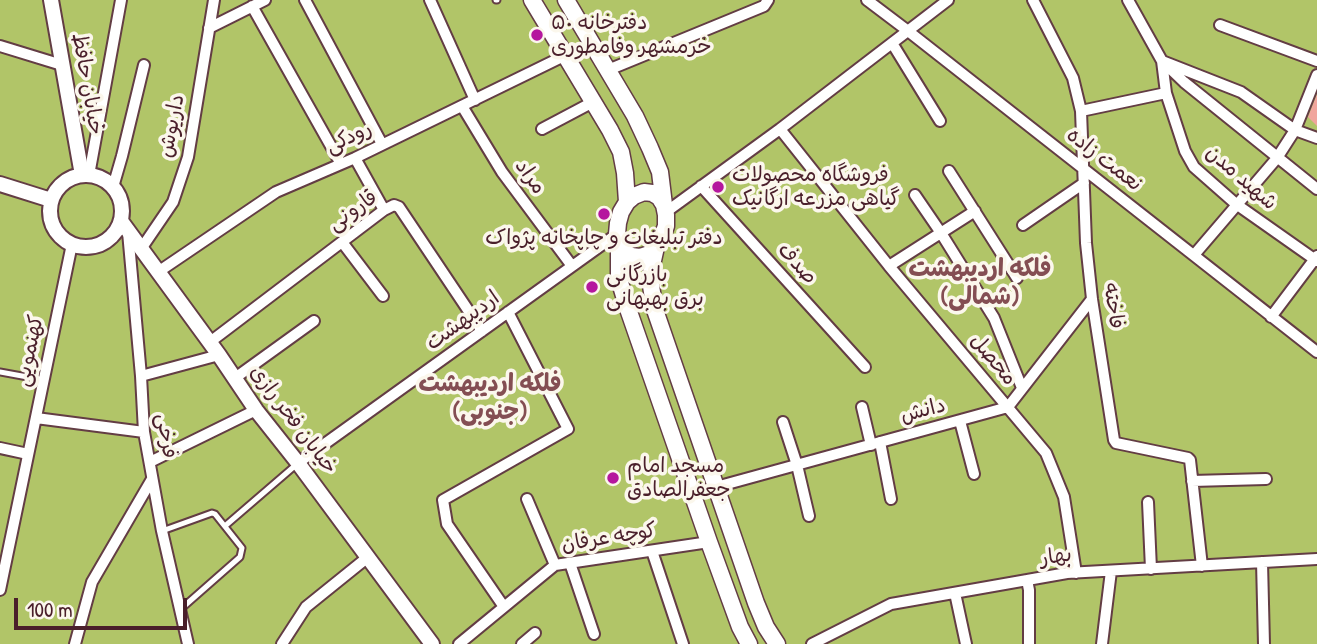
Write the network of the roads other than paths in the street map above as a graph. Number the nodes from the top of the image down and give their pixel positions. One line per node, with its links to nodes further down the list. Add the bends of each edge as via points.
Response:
1 (51, 0): 23 (main road, خیابان حافظ)
2 (121, 0): 43 (street)
3 (214, 0): 16 (street, داریوش)
4 (265, 0): 14 (street)
5 (305, 0): 37 (street)
6 (430, 0): 28 (street)
7 (532, 0): 20 (main road)
8 (566, 0): 25 (main road)
9 (768, 0): 25 (street, via 764,6)
10 (867, 0): 17 (street, نعمت زاده)
11 (948, 0): 17 (street)
12 (1034, 0): 31 (street, فاخته, via 1073,79)
13 (1128, 0): 21 (street, شهید مدن)
14 (252, 6): 16 (street); 40 (street)
15 (1220, 25): 22 (street)
16 (209, 28): 63 (street, داریوش, via 188,157 173,202)
17 (908, 30): 18 (street); 41 (street, نعمت زاده)
18 (892, 43): 32 (street); 34 (street)
19 (0, 46): 23 (street)
20 (566, 55): 28 (street, رودکی); 29 (main road)
21 (1162, 61): 27 (street, شهید مدن); 35 (street, via 1241,92); 39 (street, شهید مدن)
22 (1317, 61)
23 (62, 65): 43 (main road, خیابان حافظ)
24 (144, 65): 47 (street)
25 (608, 70): 53 (main road, via 660,172)
26 (1317, 75): 35 (street)
27 (1166, 93): 31 (street); 52 (street, شهید مدن, via 1194,167)
28 (475, 100): 30 (street, رودکی)
29 (593, 102): 33 (street); 51 (main road, via 621,152)
30 (462, 106): 37 (street, رودکی); 66 (street, مراد, via 502,172)
31 (1081, 111): 41 (street, فاخته)
32 (940, 121)
33 (542, 129)
34 (780, 129): 46 (street); 67 (street, محصل)
35 (1295, 130): 36 (street); 39 (street)
36 (1317, 138)
37 (382, 144): 38 (street, رودکی)
38 (355, 158): 40 (street, رودکی); 54 (street)
39 (1277, 158): 48 (street, شهید مدن); 52 (street)
40 (341, 164): 68 (street, رودکی, via 276,192)
41 (1083, 168): 44 (street, فاخته); 64 (street, نعمت زاده)
42 (949, 170): 55 (street)
43 (86, 175): 47 (main road, via 100,177); 50 (main road, via 63,183)
44 (1084, 183): 56 (street); 71 (street, فاخته)
45 (0, 184): 50 (main road)
46 (702, 186): 53 (street); 79 (street, صدف)
47 (113, 187): 57 (main road)
48 (1317, 189)
49 (915, 195): 58 (street)
50 (51, 200): 61 (main road, via 51,221)
51 (627, 202): 53 (main road, via 643,192 652,193); 59 (main road, via 618,223)
52 (1236, 204): 64 (street); 65 (street, شهید مدن)
53 (665, 209): 62 (main road, via 666,226)
54 (384, 210): 60 (street, قارونی); 75 (street, قارونی, via 399,207)
55 (975, 211): 58 (street); 69 (street)
56 (1023, 225)
57 (124, 226): 61 (main road, via 101,244); 63 (main road, خیابان فخر رازی); 81 (street, فرخی)
58 (941, 233): 67 (street); 84 (street, via 994,318)
59 (618, 239): 62 (main road, via 631,256 649,254); 66 (street, اردیبهشت); 109 (main road, via 619,279 626,306)
60 (342, 242): 70 (street); 76 (street, قارونی)
61 (72, 244): 83 (street, کهنمویی)
62 (656, 247): 102 (main road, via 651,276 655,310)
63 (141, 249): 68 (main road, خیابان فخر رازی)
64 (1194, 255): 73 (street, نعمت زاده)
65 (1316, 259): 73 (street)
66 (572, 266): 72 (street, اردیبهشت)
67 (889, 266): 86 (street, محصل)
68 (159, 272): 76 (main road, خیابان فخر رازی)
69 (1017, 278)
70 (383, 296)
71 (1093, 299): 84 (street); 101 (street, فاخته, via 1114,442 1188,457)
72 (508, 312): 75 (street, اردیبهشت); 123 (street, via 568,429 443,500 447,524)
73 (1271, 317): 77 (street, نعمت زاده)
74 (314, 321): 82 (street)
75 (482, 331): 96 (street, اردیبهشت)
76 (209, 342): 78 (main road, خیابان فخر رازی)
77 (1317, 352)
78 (219, 355): 81 (street); 82 (main road, خیابان فخر رازی)
79 (865, 367)
80 (0, 372): 83 (lane)
81 (141, 376): 91 (street, فرخی)
82 (235, 378): 87 (main road, خیابان فخر رازی)
83 (44, 380): 88 (street, کهنمویی)
84 (1022, 388): 86 (street)
85 (862, 407): 92 (street)
86 (1008, 407): 89 (street, دانش); 119 (street, محصل, via 1046,453 1064,497)
87 (256, 410): 95 (street); 96 (main road, خیابان فخر رازی)
88 (36, 418): 91 (street); 94 (street, کهنمویی)
89 (960, 421): 92 (street, دانش); 98 (street)
90 (783, 422): 97 (street)
91 (144, 432): 95 (street, فرخی)
92 (876, 444): 97 (street, دانش); 104 (street)
93 (0, 448): 94 (street)
94 (28, 454): 121 (street, کهنمویی)
95 (150, 462): 99 (street, فرخی)
96 (298, 463): 107 (lane); 111 (main road, خیابان فخر رازی)
97 (797, 465): 102 (street, دانش); 106 (street)
98 (974, 474)
99 (152, 479): 108 (street, فرخی); 127 (street, via 92,582)
100 (1266, 479): 101 (street)
101 (1192, 481): 116 (street, فاخته)
102 (716, 487): 135 (main road, via 756,603)
103 (527, 499): 115 (street)
104 (891, 499)
105 (1148, 502): 117 (street)
106 (809, 516)
107 (225, 526): 108 (lane, via 212,513); 124 (lane, via 242,548 240,557)
108 (162, 531): 124 (street, فرخی)
109 (709, 542): 110 (street, کوچه عرفان); 134 (main road)
110 (652, 551): 114 (street, کوچه عرفان); 133 (street)
111 (368, 557): 129 (street, via 306,607); 130 (main road, خیابان فخر رازی)
112 (1317, 559): 113 (street, بهار)
113 (1262, 562): 116 (street, بهار); 140 (street)
114 (570, 563): 115 (street, کوچه عرفان); 126 (street)
115 (555, 565): 123 (street, کوچه عرفان)
116 (1202, 566): 117 (street, بهار)
117 (1152, 569): 118 (street, بهار)
118 (1111, 571): 119 (street, بهار); 139 (street)
119 (1076, 573): 120 (street, بهار)
120 (1027, 580): 122 (street, بهار); 138 (street)
121 (0, 590)
122 (955, 593): 136 (street, بهار, via 891,604); 137 (street)
123 (504, 607): 131 (street, کوچه عرفان)
124 (180, 610): 128 (street, فرخی)
125 (535, 634): 132 (street)
126 (594, 635)
127 (75, 644)
128 (188, 644)
129 (282, 644)
130 (432, 644)
131 (459, 644)
132 (522, 644)
133 (683, 644)
134 (749, 644)
135 (777, 644)
136 (812, 644)
137 (966, 644)
138 (1029, 644)
139 (1102, 644)
140 (1264, 644)

